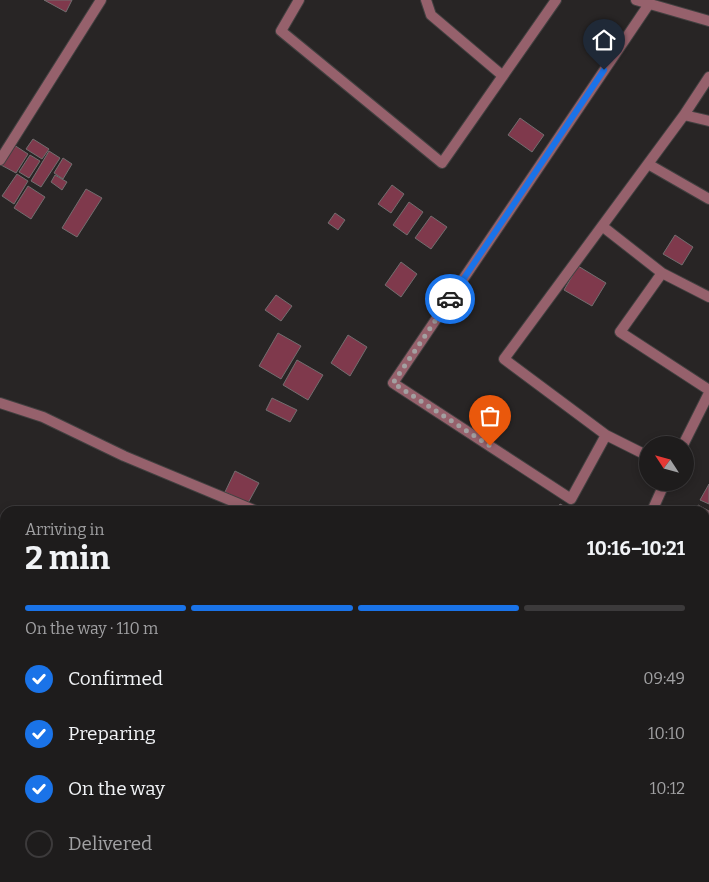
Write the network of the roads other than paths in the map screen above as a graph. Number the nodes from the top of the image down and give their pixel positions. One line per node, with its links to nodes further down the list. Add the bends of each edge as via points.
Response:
1 (101, 0): 12 (street)
2 (298, 0): 8 (street, via 281,31 442,163)
3 (426, 0): 8 (street, via 431,15)
4 (556, 0): 8 (street)
5 (636, 0): 6 (street)
6 (649, 4): 7 (street); 20 (street, via 393,383 571,499)
7 (709, 21)
8 (503, 76)
9 (709, 77): 10 (street)
10 (684, 115): 11 (street); 13 (street)
11 (709, 121)
12 (0, 160)
13 (648, 164): 14 (street); 15 (street)
14 (709, 199)
15 (602, 226): 16 (street); 20 (street, via 504,359)
16 (662, 273): 17 (street); 18 (street, via 620,332)
17 (709, 297)
18 (709, 392): 21 (street)
19 (0, 403): 24 (street, via 43,417 124,456)
20 (606, 435): 22 (street)
21 (687, 436)
22 (639, 452)
23 (661, 491): 25 (street)
24 (244, 506)
25 (654, 506)

